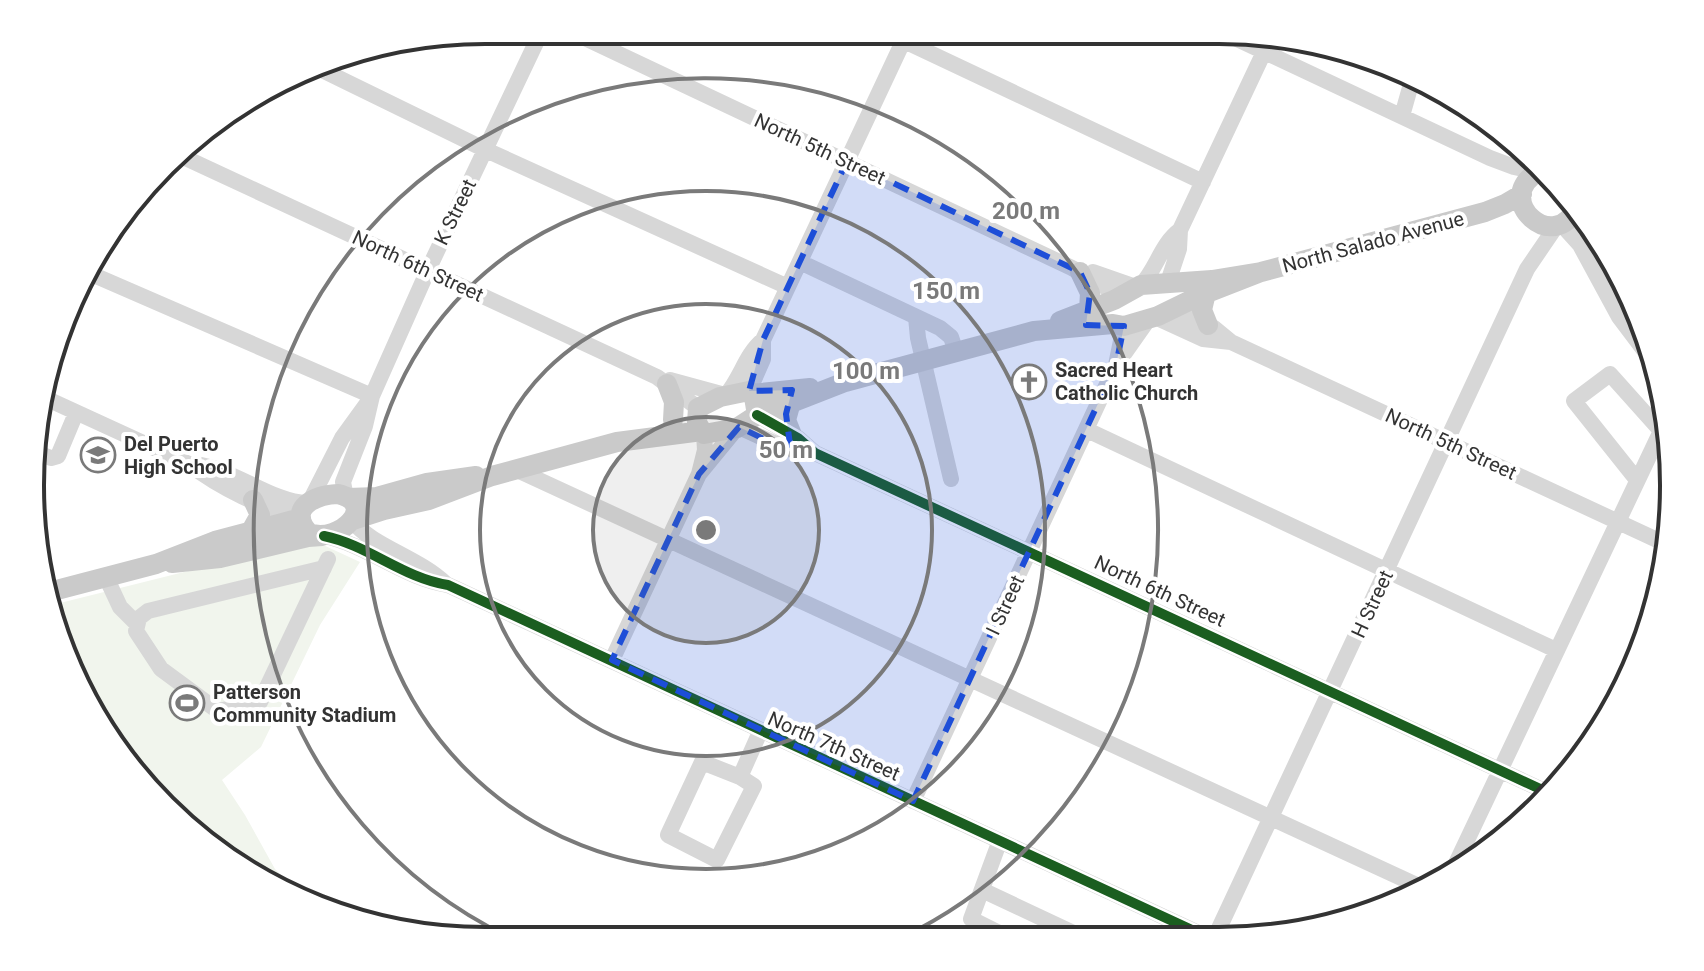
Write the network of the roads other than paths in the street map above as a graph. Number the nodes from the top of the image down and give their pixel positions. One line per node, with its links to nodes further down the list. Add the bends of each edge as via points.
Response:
1 (535, 44): 11 (street, K Street)
2 (598, 44): 14 (street, North 5th Street)
3 (902, 44): 14 (street)
4 (922, 44): 17 (street)
5 (1252, 46): 7 (street)
6 (1266, 47): 7 (street)
7 (1264, 51): 10 (street); 17 (street)
8 (329, 73): 11 (street)
9 (1410, 88): 10 (street)
10 (1402, 116): 12 (street)
11 (486, 150): 28 (street, K Street); 33 (street)
12 (1490, 158): 15 (street); 18 (street)
13 (188, 159): 28 (street, North 6th Street)
14 (847, 161): 26 (street); 29 (street, North 5th Street)
15 (1527, 170)
16 (1533, 175): 18 (main road)
17 (1203, 182): 24 (street)
18 (1522, 192): 19 (main road, North Salado Avenue); 21 (main road, via 1522,205)
19 (1485, 212): 21 (main road, North Salado Avenue, via 1508,211); 30 (main road, North Salado Avenue)
20 (1569, 217): 22 (main road)
21 (1531, 219): 22 (main road, North Salado Avenue); 27 (street, H Street)
22 (1559, 224): 25 (street); 27 (street, H Street)
23 (1578, 229): 25 (street)
24 (1180, 230): 32 (street); 34 (street, via 1168,240 1149,276)
25 (1585, 253): 43 (street)
26 (800, 262): 33 (street); 38 (street)
27 (1527, 269): 65 (street, H Street)
28 (428, 270): 49 (street, North 6th Street); 52 (street, K Street)
29 (1076, 270): 34 (street, North 5th Street); 37 (main road, via 1090,293)
30 (1261, 272): 32 (main road, North Salado Avenue); 35 (main road, North Salado Avenue)
31 (97, 276): 52 (street)
32 (1169, 282): 34 (main road, North Salado Avenue); 36 (street)
33 (788, 287): 44 (street)
34 (1127, 292): 37 (main road, North Salado Avenue); 40 (street, via 1113,313)
35 (1206, 293): 36 (main road, North Salado Avenue); 41 (main road, via 1202,310)
36 (1177, 306): 39 (main road, North Salado Avenue); 41 (street, North 5th Street)
37 (1089, 310): 42 (main road, North Salado Avenue)
38 (916, 317): 46 (street, via 951,337); 47 (street)
39 (1152, 318): 40 (main road, North Salado Avenue); 45 (street, North 5th Street, via 1203,339); 48 (street, I Street)
40 (1122, 325): 42 (main road, North Salado Avenue); 48 (street, I Street)
41 (1208, 325): 45 (street, North 5th Street)
42 (1034, 331): 46 (main road, North Salado Avenue)
43 (1633, 335)
44 (763, 340): 51 (street); 55 (street)
45 (1231, 342): 65 (street, North 5th Street)
46 (956, 352): 47 (main road, North Salado Avenue)
47 (922, 360): 50 (main road, North Salado Avenue); 72 (street)
48 (1116, 365): 61 (street, I Street)
49 (662, 380): 51 (street, North 6th Street); 57 (main road, via 674,402); 58 (street, North 6th Street)
50 (845, 382): 54 (main road, North Salado Avenue); 55 (main road, North Salado Avenue)
51 (725, 395): 55 (main road, North Salado Avenue); 58 (main road, North Salado Avenue)
52 (372, 396): 74 (street, K Street, via 343,482); 76 (street, K Street, via 342,438)
53 (52, 401): 56 (street)
54 (791, 402): 55 (main road, North Salado Avenue); 62 (main road, via 786,420)
55 (754, 403): 60 (main road, North Salado Avenue); 62 (street, North 6th Street)
56 (76, 413): 67 (street, via 58,456); 68 (street)
57 (673, 420): 58 (main road, North Salado Avenue); 64 (main road, North Salado Avenue)
58 (700, 421): 60 (main road, North Salado Avenue); 64 (main road, North Salado Avenue); 70 (street, via 705,450)
59 (1656, 425): 73 (street, via 1610,374 1574,401)
60 (738, 428): 66 (street, via 787,449); 70 (street)
61 (1087, 430): 83 (street, I Street); 85 (street)
62 (792, 435): 66 (street, North 6th Street)
63 (1657, 439): 73 (street)
64 (617, 442): 69 (main road, North Salado Avenue)
65 (1447, 442): 78 (street, North 5th Street); 85 (street, H Street)
66 (815, 453): 83 (street, North 6th Street)
67 (45, 456)
68 (189, 464): 75 (street); 76 (street, via 214,468)
69 (515, 469): 71 (main road, North Salado Avenue); 81 (street)
70 (699, 474): 81 (street)
71 (492, 476): 74 (main road, North Salado Avenue); 77 (main road, North Salado Avenue, via 429,500)
72 (951, 479)
73 (1637, 480): 78 (street)
74 (347, 498): 76 (main road, via 332,494); 77 (main road, via 356,509)
75 (253, 500): 76 (street, via 284,513); 79 (main road, via 260,515)
76 (305, 509): 79 (main road); 80 (main road, via 309,533)
77 (352, 520): 80 (main road); 87 (street, North 7th Street)
78 (1617, 521): 82 (street, North 5th Street); 90 (street)
79 (251, 531): 84 (main road)
80 (323, 536): 84 (main road, via 203,561); 87 (street, North 7th Street, via 416,577)
81 (669, 540): 91 (street); 92 (street)
82 (1656, 540)
83 (1030, 551): 92 (street, I Street); 93 (street, North 6th Street)
84 (156, 564): 86 (main road)
85 (1387, 570): 90 (street); 93 (street, H Street)
86 (106, 577): 88 (main road); 89 (street, via 120,607)
87 (448, 585): 91 (street, North 7th Street)
88 (57, 590)
89 (137, 624): 89 (street, via 148,611 326,563 260,702 218,711 161,669 136,631)
90 (1556, 650): 95 (street)
91 (612, 660): 94 (street, North 7th Street)
92 (970, 679): 98 (street, I Street); 99 (street)
93 (1331, 691): 95 (street, North 6th Street); 99 (street, H Street)
94 (760, 732): 96 (street); 98 (street, North 7th Street)
95 (1499, 770): 97 (street, North 6th Street); 101 (street)
96 (740, 777): 96 (street, via 702,762 668,835 717,860 754,786)
97 (1539, 789)
98 (913, 801): 100 (street, North 7th Street)
99 (1271, 818): 102 (street); 109 (street, H Street)
100 (999, 843): 103 (street); 104 (street, North 7th Street)
101 (1459, 856)
102 (1411, 882)
103 (982, 890): 105 (street, via 971,919); 106 (street)
104 (1167, 919): 107 (street); 108 (street, North 7th Street)
105 (987, 927)
106 (1061, 927)
107 (1165, 927)
108 (1185, 927)
109 (1220, 927)

